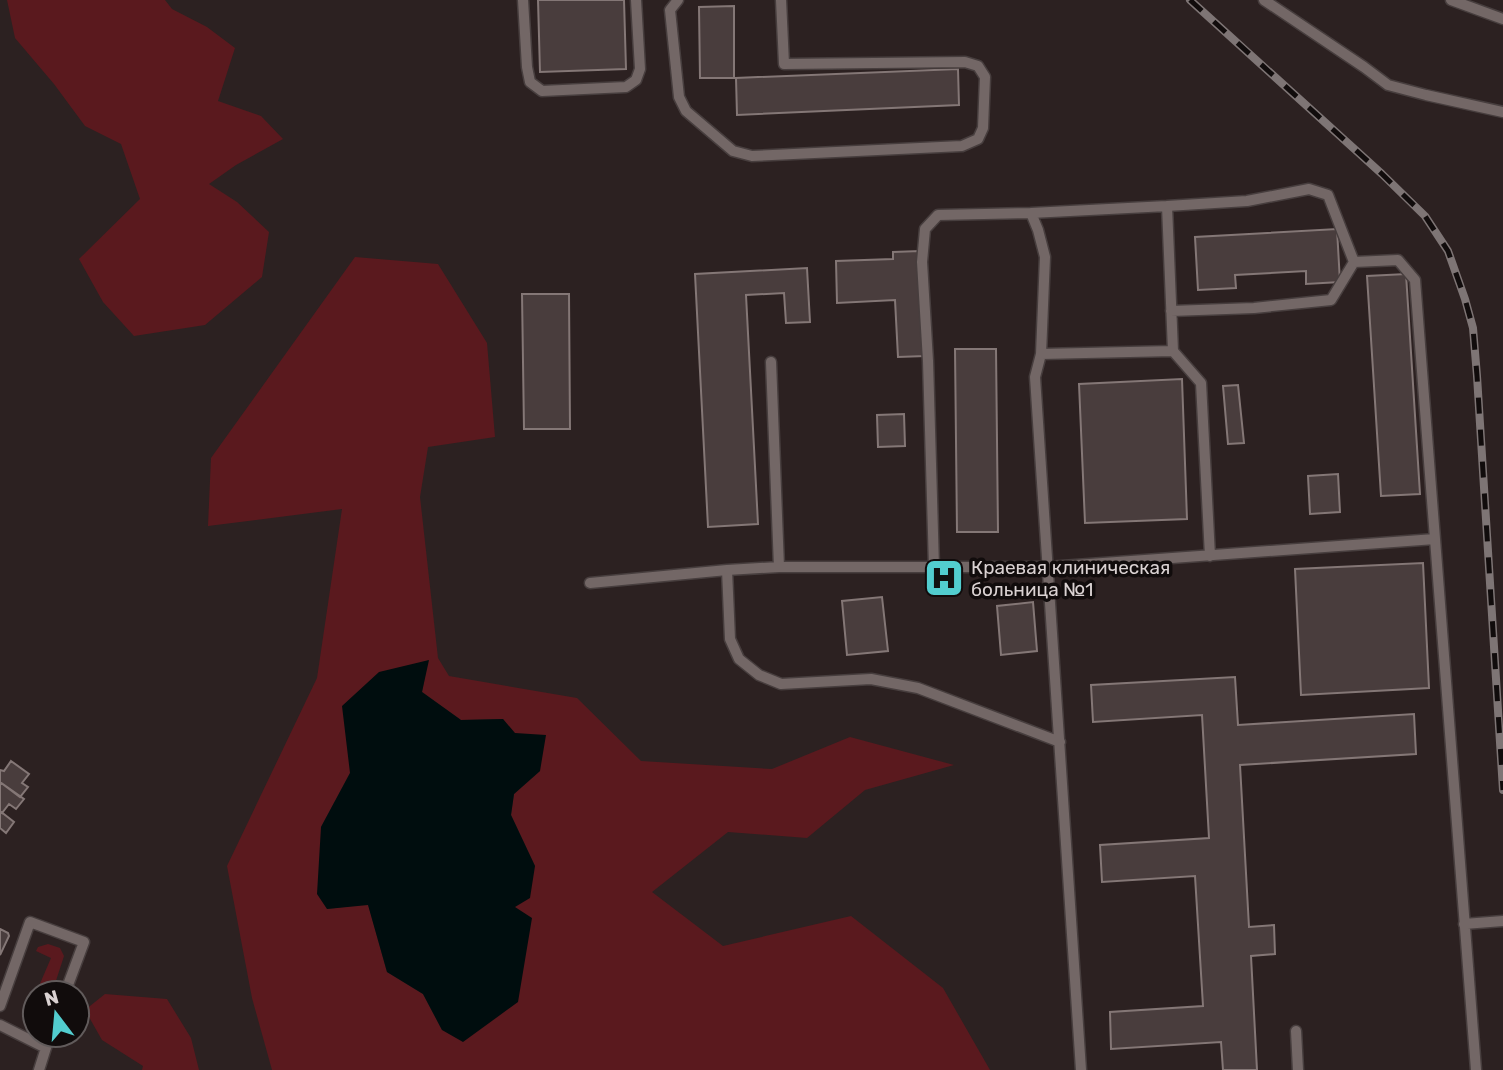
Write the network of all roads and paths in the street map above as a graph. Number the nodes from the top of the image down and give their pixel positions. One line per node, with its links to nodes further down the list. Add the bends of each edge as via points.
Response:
1 (523, 0): 2 (lane, via 530,82 542,90 626,88 636,80 640,69)
2 (636, 0)
3 (678, 0): 4 (lane, via 670,10 678,97 686,111 733,151 752,156 949,147 978,139 983,128 985,77 978,66 965,62 784,64)
4 (781, 0)
5 (1264, 0): 8 (lane, via 1388,85)
6 (1451, 0): 7 (lane)
7 (1503, 19)
8 (1503, 112)
9 (1167, 206): 10 (lane); 11 (lane, via 1247,201 1309,189 1328,195); 12 (lane)
10 (1031, 213): 14 (lane, via 1045,257); 19 (lane, via 938,215 925,229 922,262)
11 (1354, 262): 12 (lane, via 1331,300); 16 (lane, via 1398,260 1415,280)
12 (1171, 311): 13 (lane)
13 (1173, 351): 14 (lane); 17 (lane, via 1201,383)
14 (1041, 354): 20 (lane, via 1035,377)
15 (771, 362): 18 (lane)
16 (1435, 539): 17 (lane); 25 (lane)
17 (1210, 555): 20 (lane)
18 (779, 567): 19 (lane); 21 (lane)
19 (934, 567): 20 (lane)
20 (1048, 567): 23 (lane)
21 (727, 570): 22 (lane); 23 (lane, via 730,639 739,659 759,675 781,684 872,679 918,688)
22 (590, 583)
23 (1060, 742): 33 (lane)
24 (1503, 921): 25 (lane)
25 (1464, 924): 35 (lane)
26 (70, 979): 27 (lane, via 84,942 30,922)
27 (0, 1006)
28 (0, 1025): 30 (lane)
29 (1296, 1031): 34 (lane)
30 (21, 1036)
31 (46, 1049): 32 (lane)
32 (39, 1070)
33 (1081, 1070)
34 (1298, 1070)
35 (1476, 1070)

